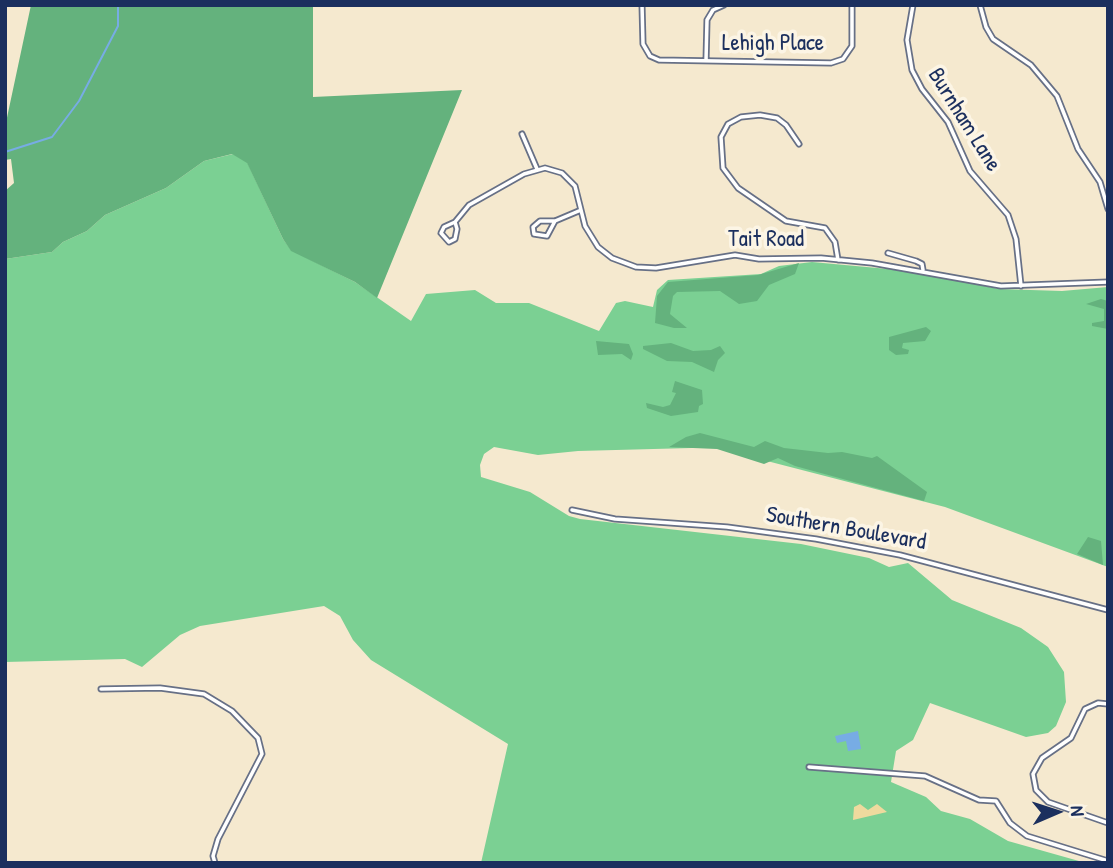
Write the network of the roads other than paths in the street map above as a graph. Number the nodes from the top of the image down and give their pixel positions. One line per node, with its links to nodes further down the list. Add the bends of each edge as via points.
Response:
1 (642, 5): 6 (street, Lehigh Place, via 642,39 648,53 664,61)
2 (724, 5): 6 (street, via 713,10 707,20)
3 (852, 5): 6 (street, Lehigh Place, via 852,46 839,61)
4 (913, 5): 18 (street, Burnham Lane, via 907,40 912,70 948,122 970,171 1008,215 1016,239)
5 (980, 5): 10 (street, via 993,39 1031,65 1057,96 1078,149 1100,182)
6 (706, 61)
7 (522, 134): 9 (street)
8 (799, 144): 15 (street, via 777,118 741,117 728,124 721,137 723,168 738,188 786,221 825,228 835,242)
9 (537, 169): 11 (street, via 567,176 578,192); 13 (street, via 469,205)
10 (1108, 209)
11 (581, 210): 12 (street); 15 (street, Tait Road, via 593,241 605,254 636,267 734,255)
12 (555, 221): 12 (street, via 540,221 533,227 534,234 547,236)
13 (455, 222): 13 (street, via 441,233 449,242 455,239)
14 (888, 253): 16 (street, Tait Road, via 922,264)
15 (838, 260): 16 (street, Tait Road)
16 (923, 270): 18 (street, Tait Road, via 981,284)
17 (1108, 282): 18 (street, Tait Road)
18 (1021, 286)
19 (572, 510): 20 (street, Southern Boulevard, via 615,519 816,539 900,555)
20 (1108, 610)
21 (101, 688): 26 (street, via 204,694 232,711 258,738 262,754 218,839)
22 (1108, 704): 24 (street, via 1085,709 1071,738 1038,761 1033,781 1048,802)
23 (809, 768): 25 (street, via 925,776 979,800 996,801 1010,823 1027,836)
24 (1108, 823)
25 (1108, 861)
26 (215, 863)

